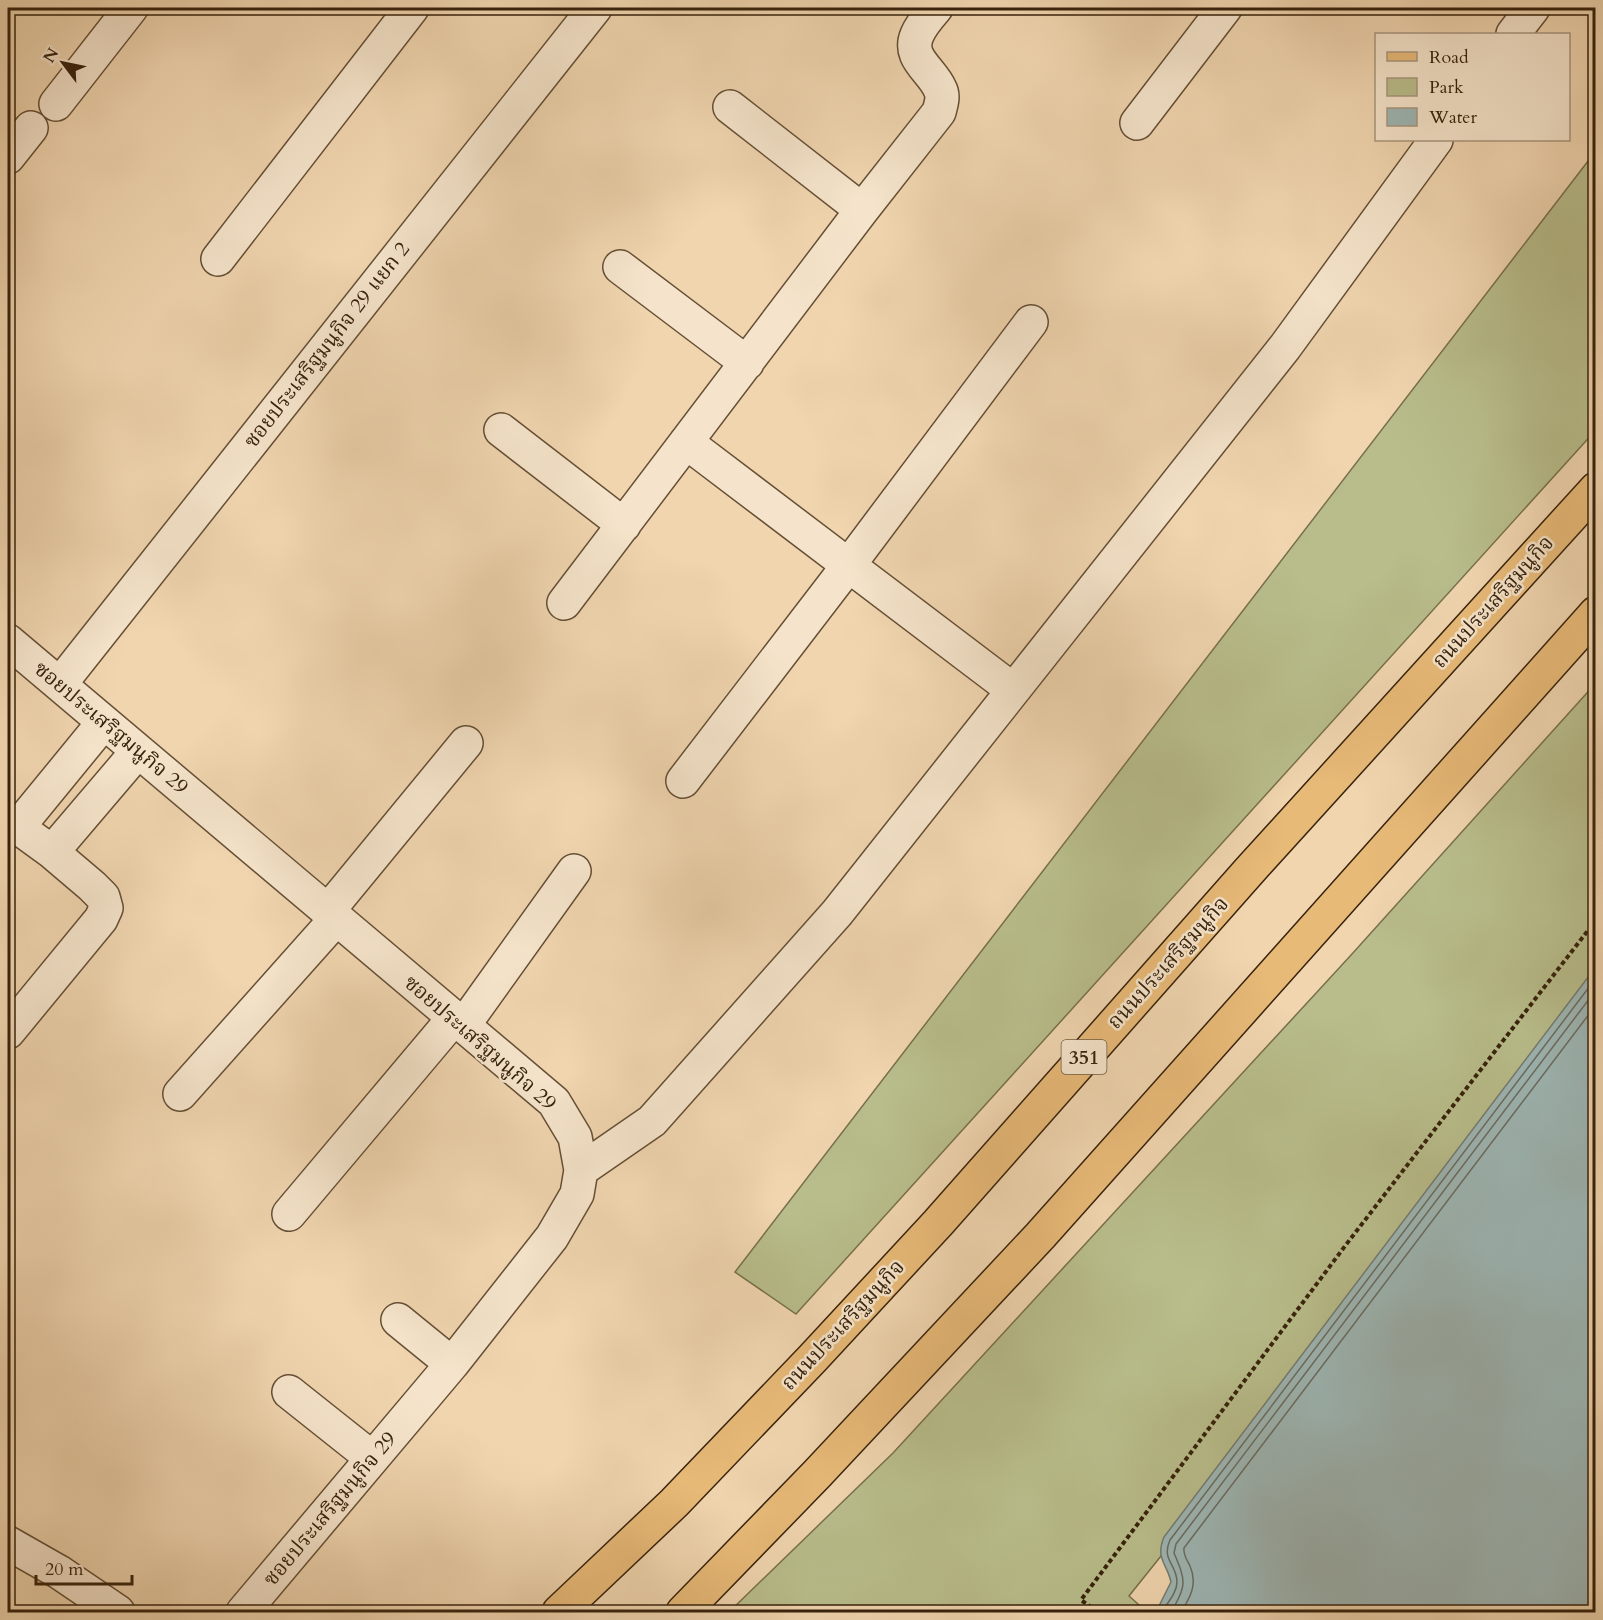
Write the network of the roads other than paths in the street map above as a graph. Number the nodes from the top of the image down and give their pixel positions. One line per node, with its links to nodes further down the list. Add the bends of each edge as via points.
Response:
1 (131, 8): 8 (street)
2 (412, 8): 15 (street)
3 (936, 8): 14 (street, via 914,46 916,56 941,89 939,112)
4 (1225, 8): 10 (street)
5 (1533, 8): 7 (street)
6 (580, 12): 27 (street, ซอยประเสริฐมนูกิจ 29 แยก 2)
7 (1514, 33)
8 (56, 104)
9 (730, 107): 14 (street)
10 (1137, 123)
11 (31, 128): 13 (street)
12 (1435, 141): 28 (street, via 1285,347)
13 (8, 157)
14 (862, 210): 18 (street)
15 (218, 259)
16 (620, 267): 18 (street)
17 (1031, 322): 23 (street)
18 (747, 363): 20 (street)
19 (501, 430): 22 (street)
20 (686, 442): 22 (street); 23 (street)
21 (1596, 489): 49 (main road, ถนนประเสริฐมนูกิจ / 351, via 851,1317 674,1503)
22 (624, 525): 24 (street)
23 (848, 566): 28 (street); 32 (street)
24 (564, 603)
25 (1596, 613): 50 (main road, via 1040,1236)
26 (8, 641): 27 (street, ซอยประเสริฐมนูกิจ 29)
27 (60, 684): 29 (street, ซอยประเสริฐมนูกิจ 29)
28 (1013, 690): 40 (street, via 819,935 652,1121)
29 (104, 722): 31 (street, ซอยประเสริฐมนูกิจ 29); 33 (street)
30 (466, 743): 36 (street)
31 (138, 751): 34 (street); 36 (street, ซอยประเสริฐมนูกิจ 29)
32 (683, 781)
33 (13, 824): 34 (street)
34 (52, 852): 38 (street, via 103,897 106,908)
35 (574, 871): 37 (street)
36 (331, 916): 37 (street, ซอยประเสริฐมนูกิจ 29); 39 (street)
37 (459, 1022): 40 (street, ซอยประเสริฐมนูกิจ 29, via 554,1102 575,1137); 41 (street)
38 (8, 1032)
39 (180, 1094)
40 (581, 1170): 43 (street, ซอยประเสริฐมนูกิจ 29, via 577,1194 552,1238)
41 (289, 1214)
42 (398, 1320): 43 (street)
43 (452, 1364): 45 (street, ซอยประเสริฐมนูกิจ 29)
44 (289, 1392): 45 (street)
45 (372, 1458): 48 (street, ซอยประเสริฐมนูกิจ 29)
46 (8, 1543): 47 (street)
47 (118, 1612)
48 (243, 1612)
49 (559, 1612)
50 (683, 1612)

